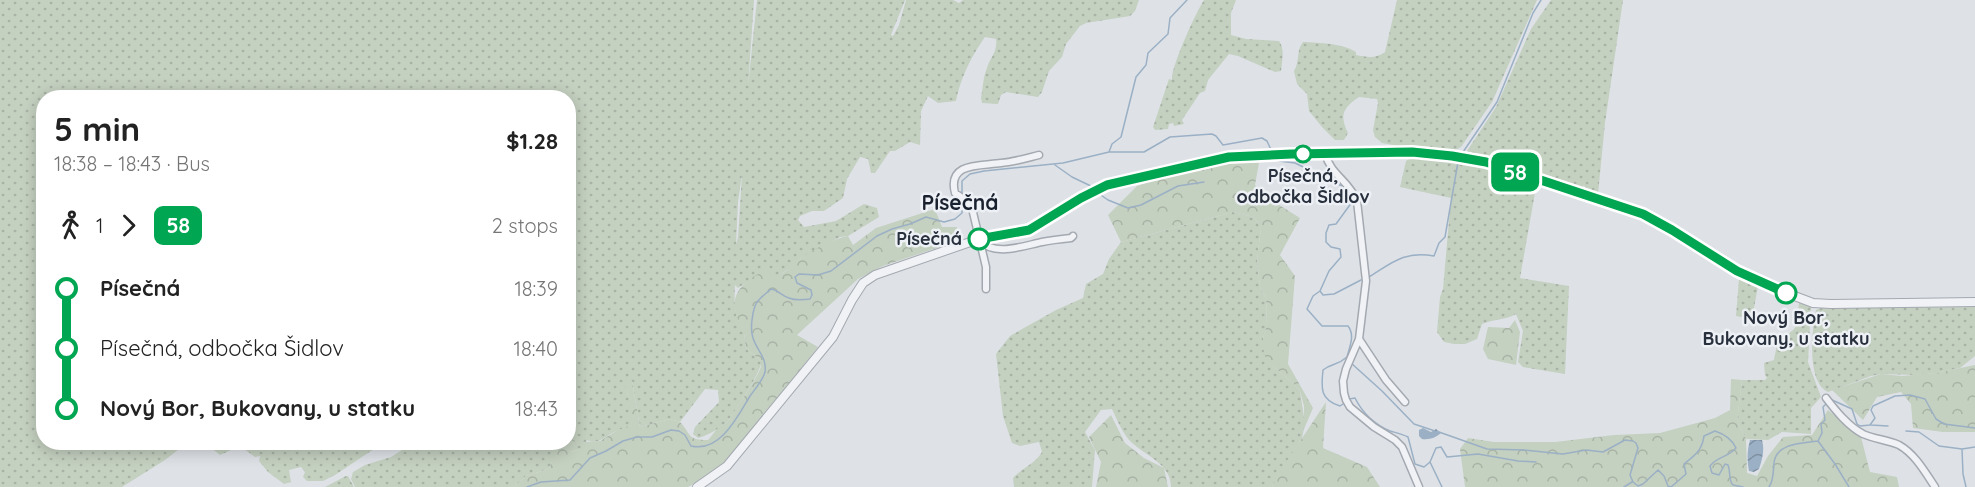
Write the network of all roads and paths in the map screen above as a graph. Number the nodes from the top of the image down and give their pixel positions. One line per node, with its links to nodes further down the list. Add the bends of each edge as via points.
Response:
1 (1325, 153): 4 (street, via 1229,157 1107,185 1029,230); 6 (street, via 1412,152 1486,162 1643,214 1737,271 1813,303); 7 (street, via 1329,166 1352,189 1357,201 1366,281)
2 (1039, 155): 4 (street, via 964,168 955,176 956,194 971,204)
3 (1073, 236): 4 (street, via 1009,249 995,249)
4 (979, 239): 5 (street, via 986,267); 10 (street, via 887,270 863,284 833,338 728,466)
5 (986, 289)
6 (1975, 302)
7 (1359, 339): 9 (street); 11 (street, via 1343,381 1346,400 1402,447)
8 (1826, 398): 12 (street, via 1845,421 1863,434 1906,451)
9 (1405, 402)
10 (697, 487)
11 (1419, 487)
12 (1935, 487)

